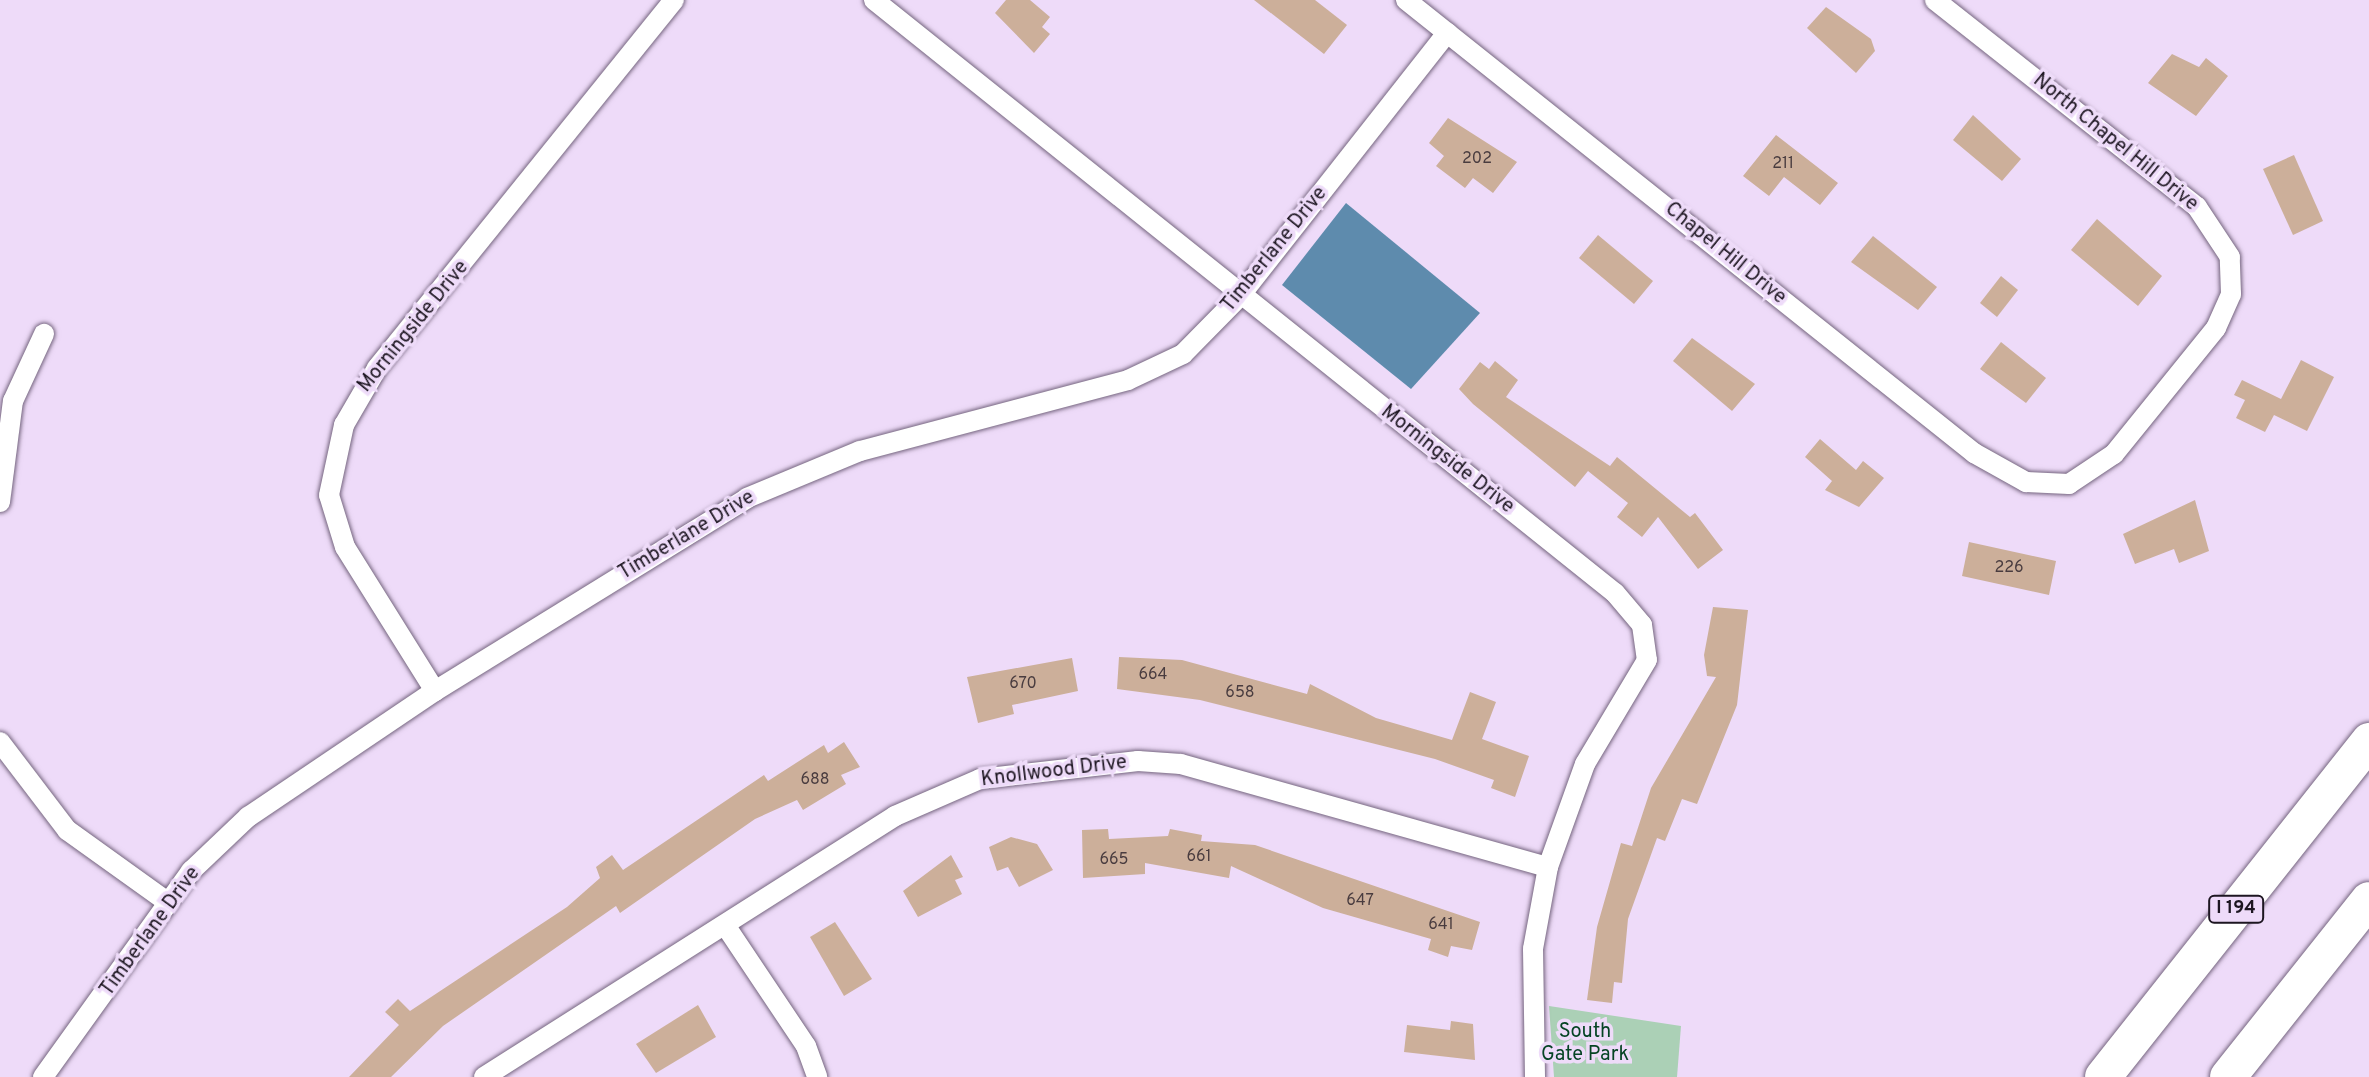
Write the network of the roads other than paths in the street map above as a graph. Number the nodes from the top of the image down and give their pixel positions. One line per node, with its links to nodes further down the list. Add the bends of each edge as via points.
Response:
1 (674, 0): 10 (street, Morningside Drive, via 377,368 344,425 329,495 345,547)
2 (874, 0): 6 (street, Morningside Drive)
3 (1406, 0): 5 (street, Chapel Hill Drive)
4 (1935, 0): 8 (street, North Chapel Hill Drive, via 2197,207 2230,257 2231,294 2216,328 2114,454 2085,478)
5 (1447, 33): 6 (street, Timberlane Drive); 8 (street, Chapel Hill Drive, via 1974,453 2011,477)
6 (1240, 296): 10 (street, Timberlane Drive, via 1210,331 1155,371 934,428 747,498); 13 (street, Morningside Drive, via 1615,593 1642,625 1647,660 1585,764)
7 (44, 334): 9 (street, via 13,401)
8 (2055, 486)
9 (0, 502)
10 (435, 691): 15 (street, Timberlane Drive, via 248,817 191,871)
11 (2369, 741): 21 (highway, I 194)
12 (0, 742): 15 (street, via 67,830)
13 (1548, 867): 16 (street, Knollwood Drive, via 1241,777 1138,761 980,779 895,816); 20 (street, Morningside Drive, via 1533,949)
14 (2369, 900): 22 (highway)
15 (169, 903): 17 (street, Timberlane Drive)
16 (727, 928): 18 (street, Knollwood Drive); 19 (street, via 806,1046)
17 (43, 1077)
18 (484, 1077)
19 (817, 1077)
20 (1535, 1077)
21 (2103, 1077)
22 (2228, 1077)

